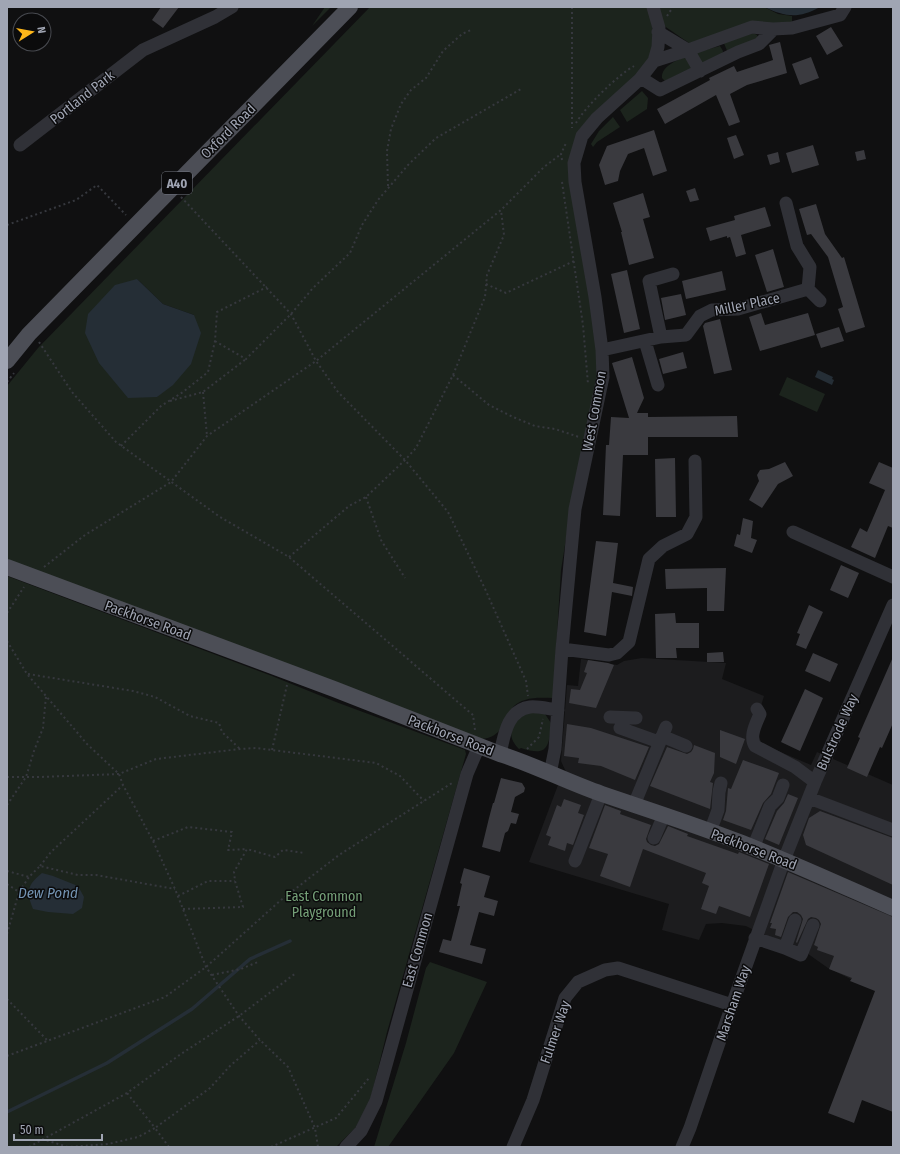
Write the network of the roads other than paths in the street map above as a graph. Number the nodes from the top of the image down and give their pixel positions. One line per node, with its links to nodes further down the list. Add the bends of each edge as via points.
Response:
1 (232, 7): 13 (street, Portland Park, via 143,50)
2 (350, 7): 21 (main road, Oxford Road / A40, via 29,334)
3 (653, 7): 6 (street, West Common)
4 (845, 7): 5 (street, via 840,15 792,28)
5 (774, 29): 7 (street, via 752,27); 9 (street, via 759,44)
6 (658, 32): 8 (street); 10 (street, West Common, via 658,47)
7 (719, 38): 8 (street); 9 (street)
8 (688, 50): 10 (street); 11 (street)
9 (728, 57): 11 (street)
10 (654, 61): 12 (street, West Common)
11 (700, 71): 12 (street, via 660,90)
12 (641, 78): 20 (street, West Common, via 597,118 582,136 574,163)
13 (20, 145)
14 (786, 203): 16 (street, via 797,246 810,267)
15 (673, 274): 18 (street, via 649,281)
16 (808, 290): 17 (street); 18 (street, Miller Place, via 738,308 712,310 700,316 686,335)
17 (820, 301)
18 (661, 337): 19 (street, Miller Place)
19 (645, 341): 20 (street, Miller Place); 22 (street)
20 (602, 350): 28 (street, West Common, via 603,377 575,509)
21 (7, 361)
22 (658, 384)
23 (695, 461): 28 (street, via 696,517 688,534 663,546 649,559 629,642 620,657)
24 (793, 532): 26 (street)
25 (7, 566): 35 (main road, Packhorse Road)
26 (893, 577)
27 (893, 605): 39 (street, Bulstrode Way)
28 (562, 650): 29 (street, West Common)
29 (552, 709): 37 (street, via 530,707 519,710 512,716 504,734); 38 (street, West Common, via 555,749)
30 (757, 709): 39 (street, via 760,714 753,736 755,746 795,766)
31 (610, 717): 32 (street)
32 (636, 718)
33 (620, 728): 34 (street)
34 (662, 735): 36 (street); 44 (street)
35 (479, 746): 37 (main road, Packhorse Road); 58 (street, East Common, via 467,774 376,1102)
36 (686, 746)
37 (500, 754): 38 (main road, Packhorse Road)
38 (550, 774): 42 (main road, Packhorse Road)
39 (815, 782): 43 (street, Bulstrode Way)
40 (721, 783): 47 (street, via 718,810)
41 (783, 785): 49 (street, via 778,798 770,806)
42 (601, 794): 44 (main road, Packhorse Road); 51 (street)
43 (809, 798): 46 (street); 50 (street, Bulstrode Way)
44 (634, 804): 45 (main road, Packhorse Road)
45 (664, 815): 47 (main road, Packhorse Road); 48 (street)
46 (893, 830)
47 (710, 832): 49 (main road, Packhorse Road)
48 (654, 838)
49 (753, 848): 50 (main road, Packhorse Road)
50 (784, 860): 52 (main road, Packhorse Road); 55 (street, Marsham Way)
51 (575, 861)
52 (893, 908)
53 (795, 920): 56 (street)
54 (813, 925): 56 (street, via 801,955)
55 (755, 938): 56 (street); 57 (street, Marsham Way)
56 (785, 948)
57 (732, 1005): 61 (street, Fulmer Way, via 618,968 605,970 578,982 565,998 533,1100); 62 (street, Marsham Way)
58 (361, 1131): 59 (street, East Common); 60 (street)
59 (346, 1147)
60 (362, 1147)
61 (513, 1147)
62 (682, 1147)

